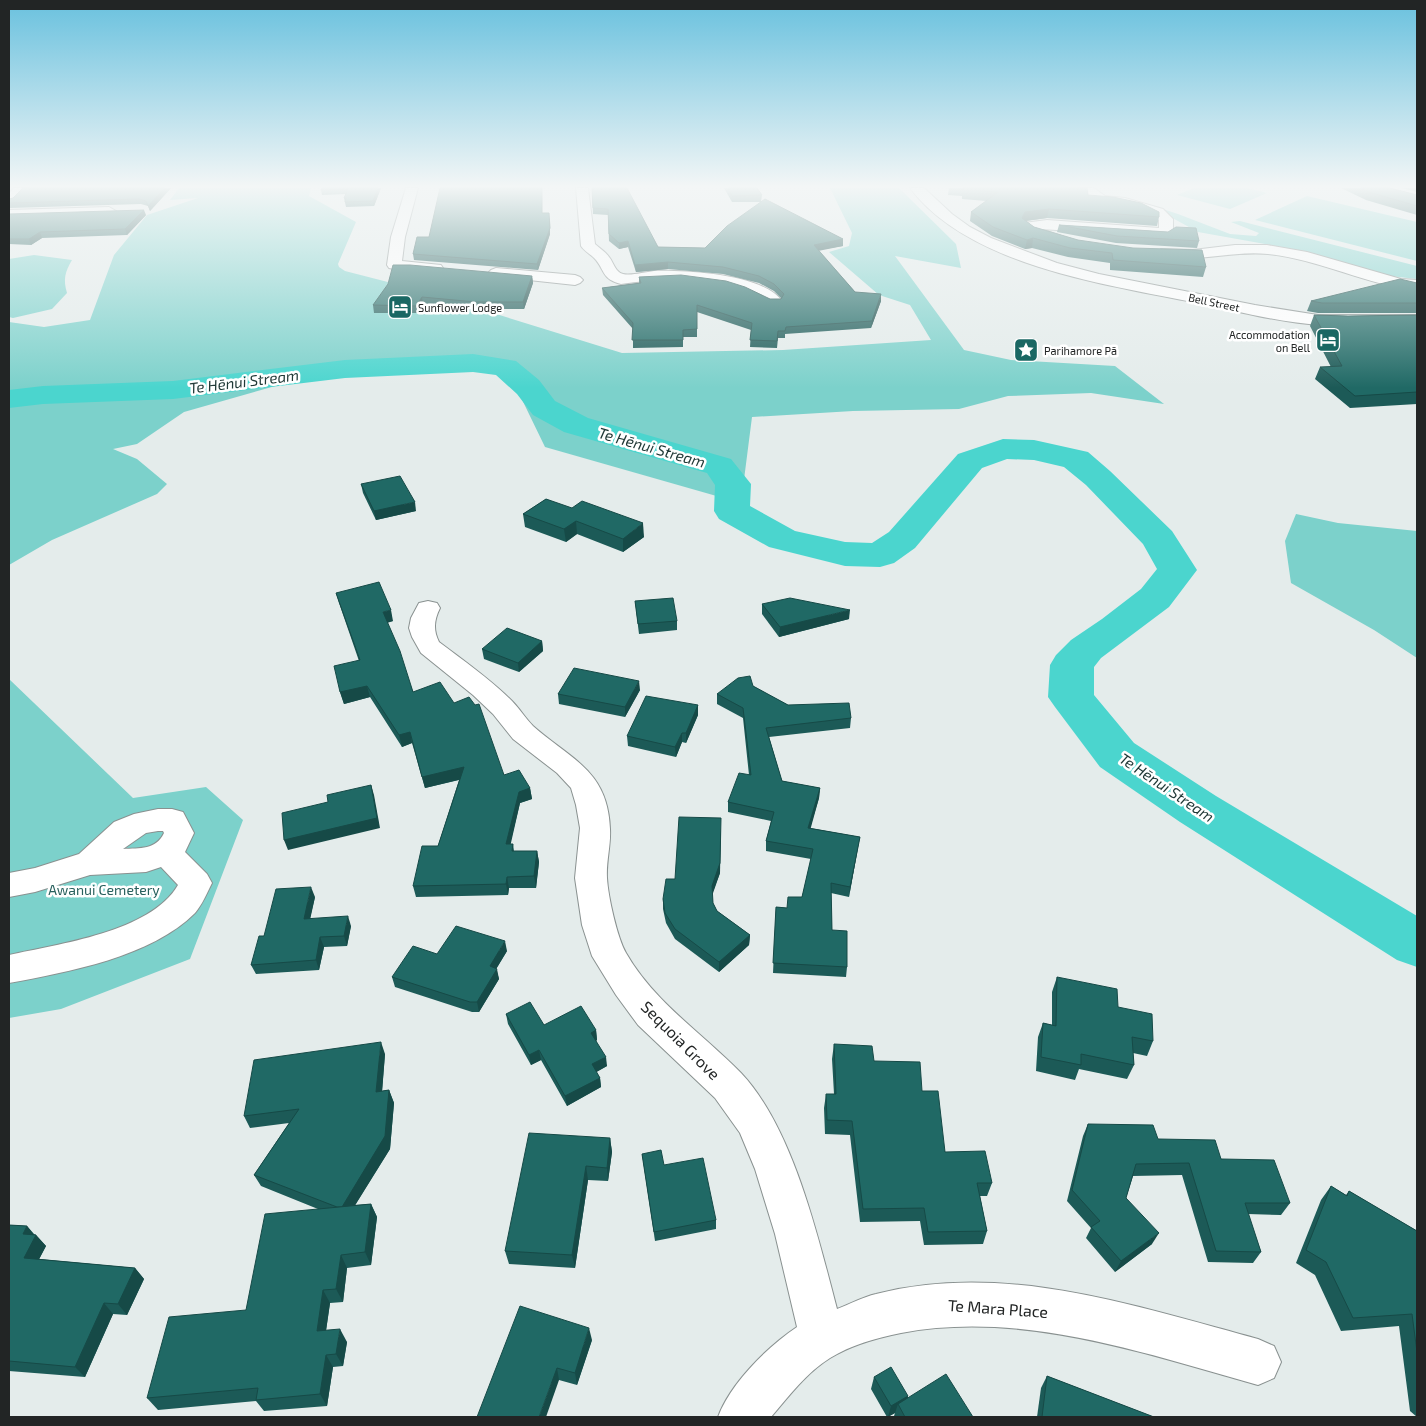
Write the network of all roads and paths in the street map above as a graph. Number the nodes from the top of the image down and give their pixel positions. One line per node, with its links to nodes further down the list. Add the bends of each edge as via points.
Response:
1 (395, 255): 5 (street, via 394,265)
2 (599, 255): 9 (street, via 609,271 620,279 669,275 736,282)
3 (1018, 255): 10 (street, Bell Street, via 1080,273 1255,310 1318,320)
4 (1299, 255): 8 (street)
5 (447, 269)
6 (484, 272): 7 (street)
7 (575, 280)
8 (1417, 285)
9 (774, 301)
10 (1417, 320)
11 (428, 608): 14 (street, Sequoia Grove, via 421,629 430,647 496,701 523,732 567,766 584,784 595,828 591,878 599,925 609,956 650,1014 728,1086 754,1121 775,1169 796,1234)
12 (9, 885): 13 (street, via 90,864 122,832 143,821 158,819 172,820 179,833 167,853 196,883 184,902 151,928 109,944)
13 (9, 969)
14 (822, 1337): 15 (street, Te Mara Place, via 865,1319 912,1307 966,1303 1088,1317); 16 (street, Te Mara Place, via 789,1361)
15 (1258, 1362)
16 (742, 1417)

